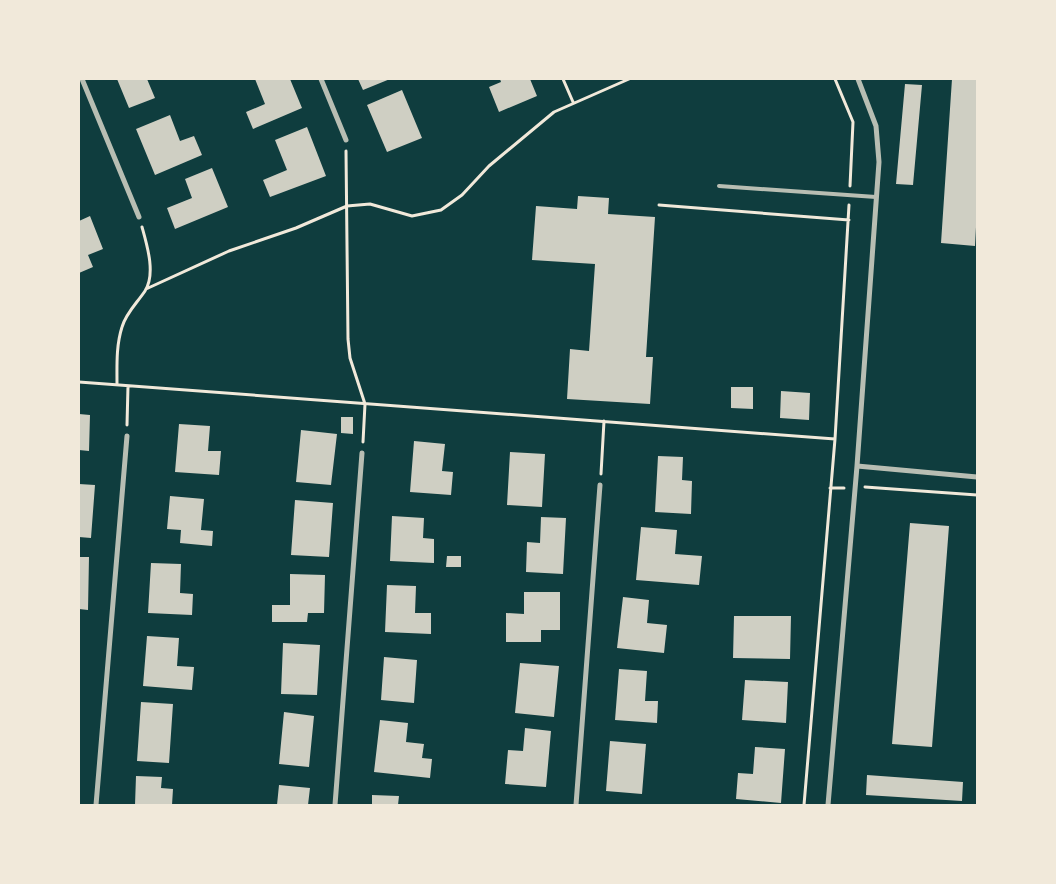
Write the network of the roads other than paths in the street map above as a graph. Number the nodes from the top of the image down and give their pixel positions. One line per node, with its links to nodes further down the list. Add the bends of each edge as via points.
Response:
1 (82, 79): 7 (street)
2 (322, 79): 4 (street)
3 (858, 79): 6 (street, via 876,126 879,162)
4 (346, 140)
5 (719, 186): 6 (lane)
6 (876, 197): 10 (street)
7 (139, 217)
8 (127, 436): 13 (street)
9 (362, 453): 14 (street)
10 (857, 466): 11 (street); 16 (street)
11 (977, 476)
12 (600, 485): 15 (street)
13 (96, 805)
14 (335, 805)
15 (576, 805)
16 (828, 805)

